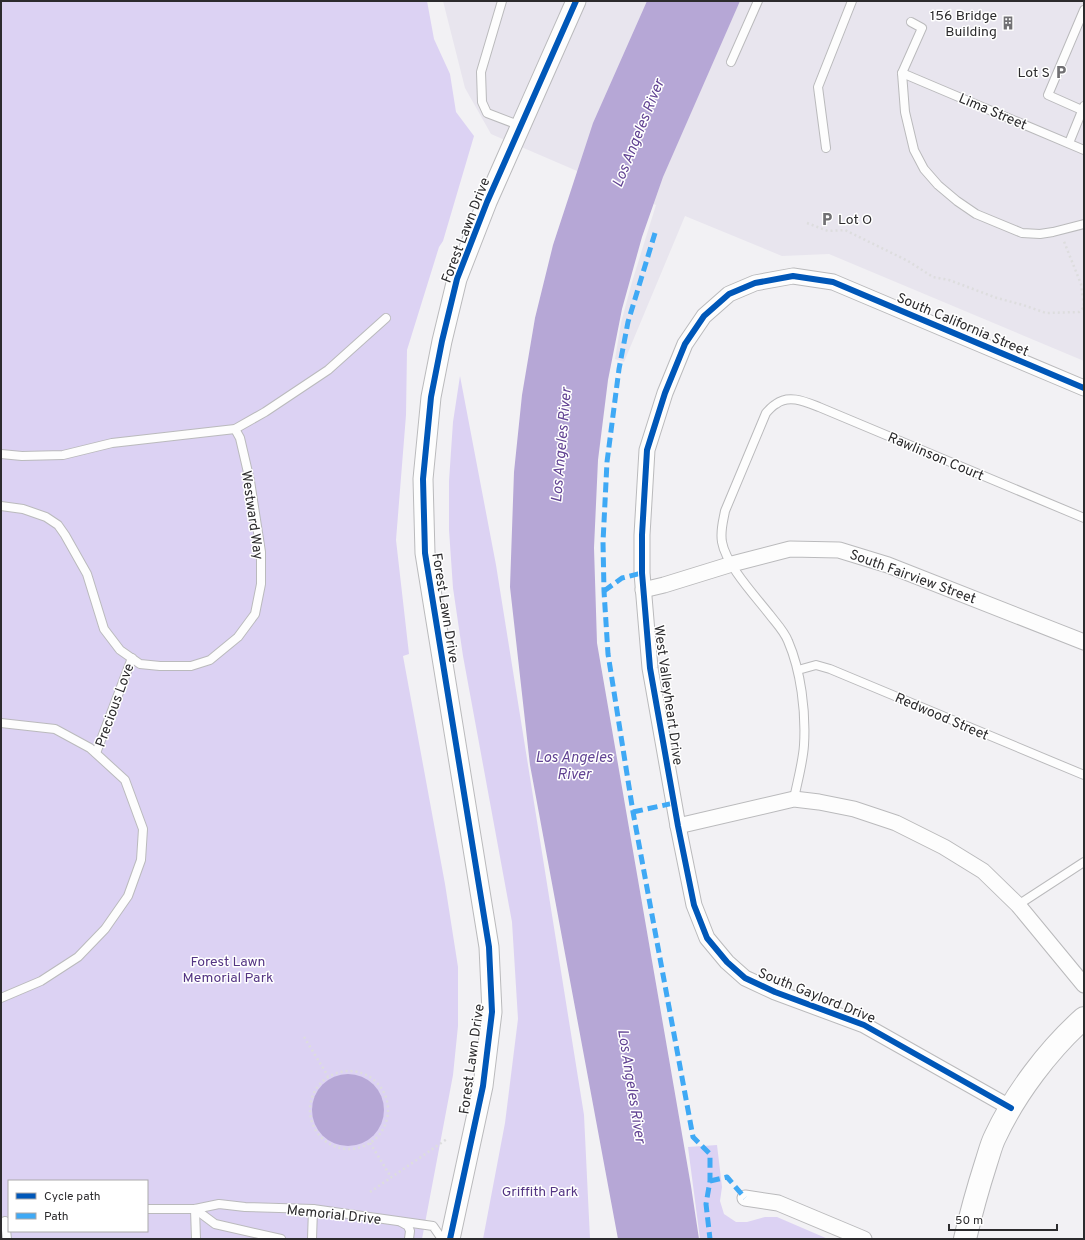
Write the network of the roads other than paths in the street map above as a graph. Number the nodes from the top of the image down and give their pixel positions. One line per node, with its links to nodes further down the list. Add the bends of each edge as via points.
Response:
1 (502, 1): 10 (lane, via 481,72 482,102 487,113)
2 (576, 1): 10 (street, Forest Lawn Drive)
3 (758, 1): 7 (lane)
4 (852, 1): 12 (lane, via 818,87)
5 (1084, 10): 9 (lane, via 1048,95)
6 (911, 22): 8 (lane, via 922,28)
7 (731, 62)
8 (902, 73): 11 (lane, Lima Street); 14 (lane, via 905,112 914,150 924,169 957,201 976,214 1022,233 1040,234)
9 (1083, 109): 11 (lane)
10 (521, 126): 51 (street, Forest Lawn Drive, via 487,202 457,280 431,397 423,479 425,553 489,947 492,1012 483,1086)
11 (1068, 143): 13 (lane, Lima Street)
12 (826, 148)
13 (1084, 150)
14 (1084, 224)
15 (833, 282): 17 (street, South California Street); 23 (street, West Valleyheart Drive, via 793,276 749,285 729,294 704,316 685,344 665,393 648,450 642,535)
16 (386, 318): 18 (lane, via 328,370)
17 (1084, 388)
18 (235, 429): 19 (lane, via 112,443 63,455); 25 (lane, Westward Way, via 240,438 250,481 261,552 261,584 255,614 238,637 210,660 191,666 160,666 140,664)
19 (1, 454)
20 (1, 506): 25 (lane, Precious Love, via 22,509 46,517 58,525 87,574 104,629 120,650)
21 (1084, 518): 22 (lane, Rawlinson Court, via 819,407 796,399 786,399 776,403 766,413 725,512 721,528 722,542)
22 (732, 564): 23 (street, South Fairview Street); 24 (street, South Fairview Street, via 790,549 839,550 888,565); 26 (lane, via 787,639)
23 (643, 590): 31 (street, West Valleyheart Drive, via 650,668)
24 (1084, 642)
25 (132, 658): 28 (lane, Precious Love)
26 (798, 670): 29 (lane, Redwood Street, via 816,665 830,669); 30 (lane, via 803,707 804,746)
27 (1, 723): 28 (lane, via 55,729)
28 (96, 753): 36 (lane, via 125,780 143,829 141,860 128,896 105,929 78,956 41,981)
29 (1084, 775)
30 (794, 800): 31 (street); 33 (street, via 854,809 896,823 944,846 983,871)
31 (678, 826): 34 (street, West Valleyheart Drive, via 694,905)
32 (1084, 862): 33 (lane)
33 (1018, 905): 35 (street)
34 (707, 938): 38 (street, South Gaylord Drive, via 727,962 745,978 864,1026)
35 (1084, 984)
36 (1, 998)
37 (1084, 1018): 38 (main road, via 1037,1068)
38 (1011, 1108): 53 (main road, via 995,1137)
39 (744, 1198): 52 (street, via 778,1203)
40 (148, 1209): 41 (lane, Memorial Drive)
41 (195, 1209): 42 (lane, Memorial Drive, via 219,1204); 46 (lane); 47 (lane, via 215,1224)
42 (313, 1209): 44 (lane, Memorial Drive); 48 (lane)
43 (5, 1221): 45 (lane)
44 (400, 1221): 49 (lane, via 410,1230); 50 (lane, Memorial Drive, via 433,1226)
45 (7, 1239)
46 (196, 1239)
47 (281, 1239)
48 (312, 1239)
49 (409, 1239)
50 (442, 1239)
51 (450, 1239)
52 (864, 1239)
53 (965, 1239)

